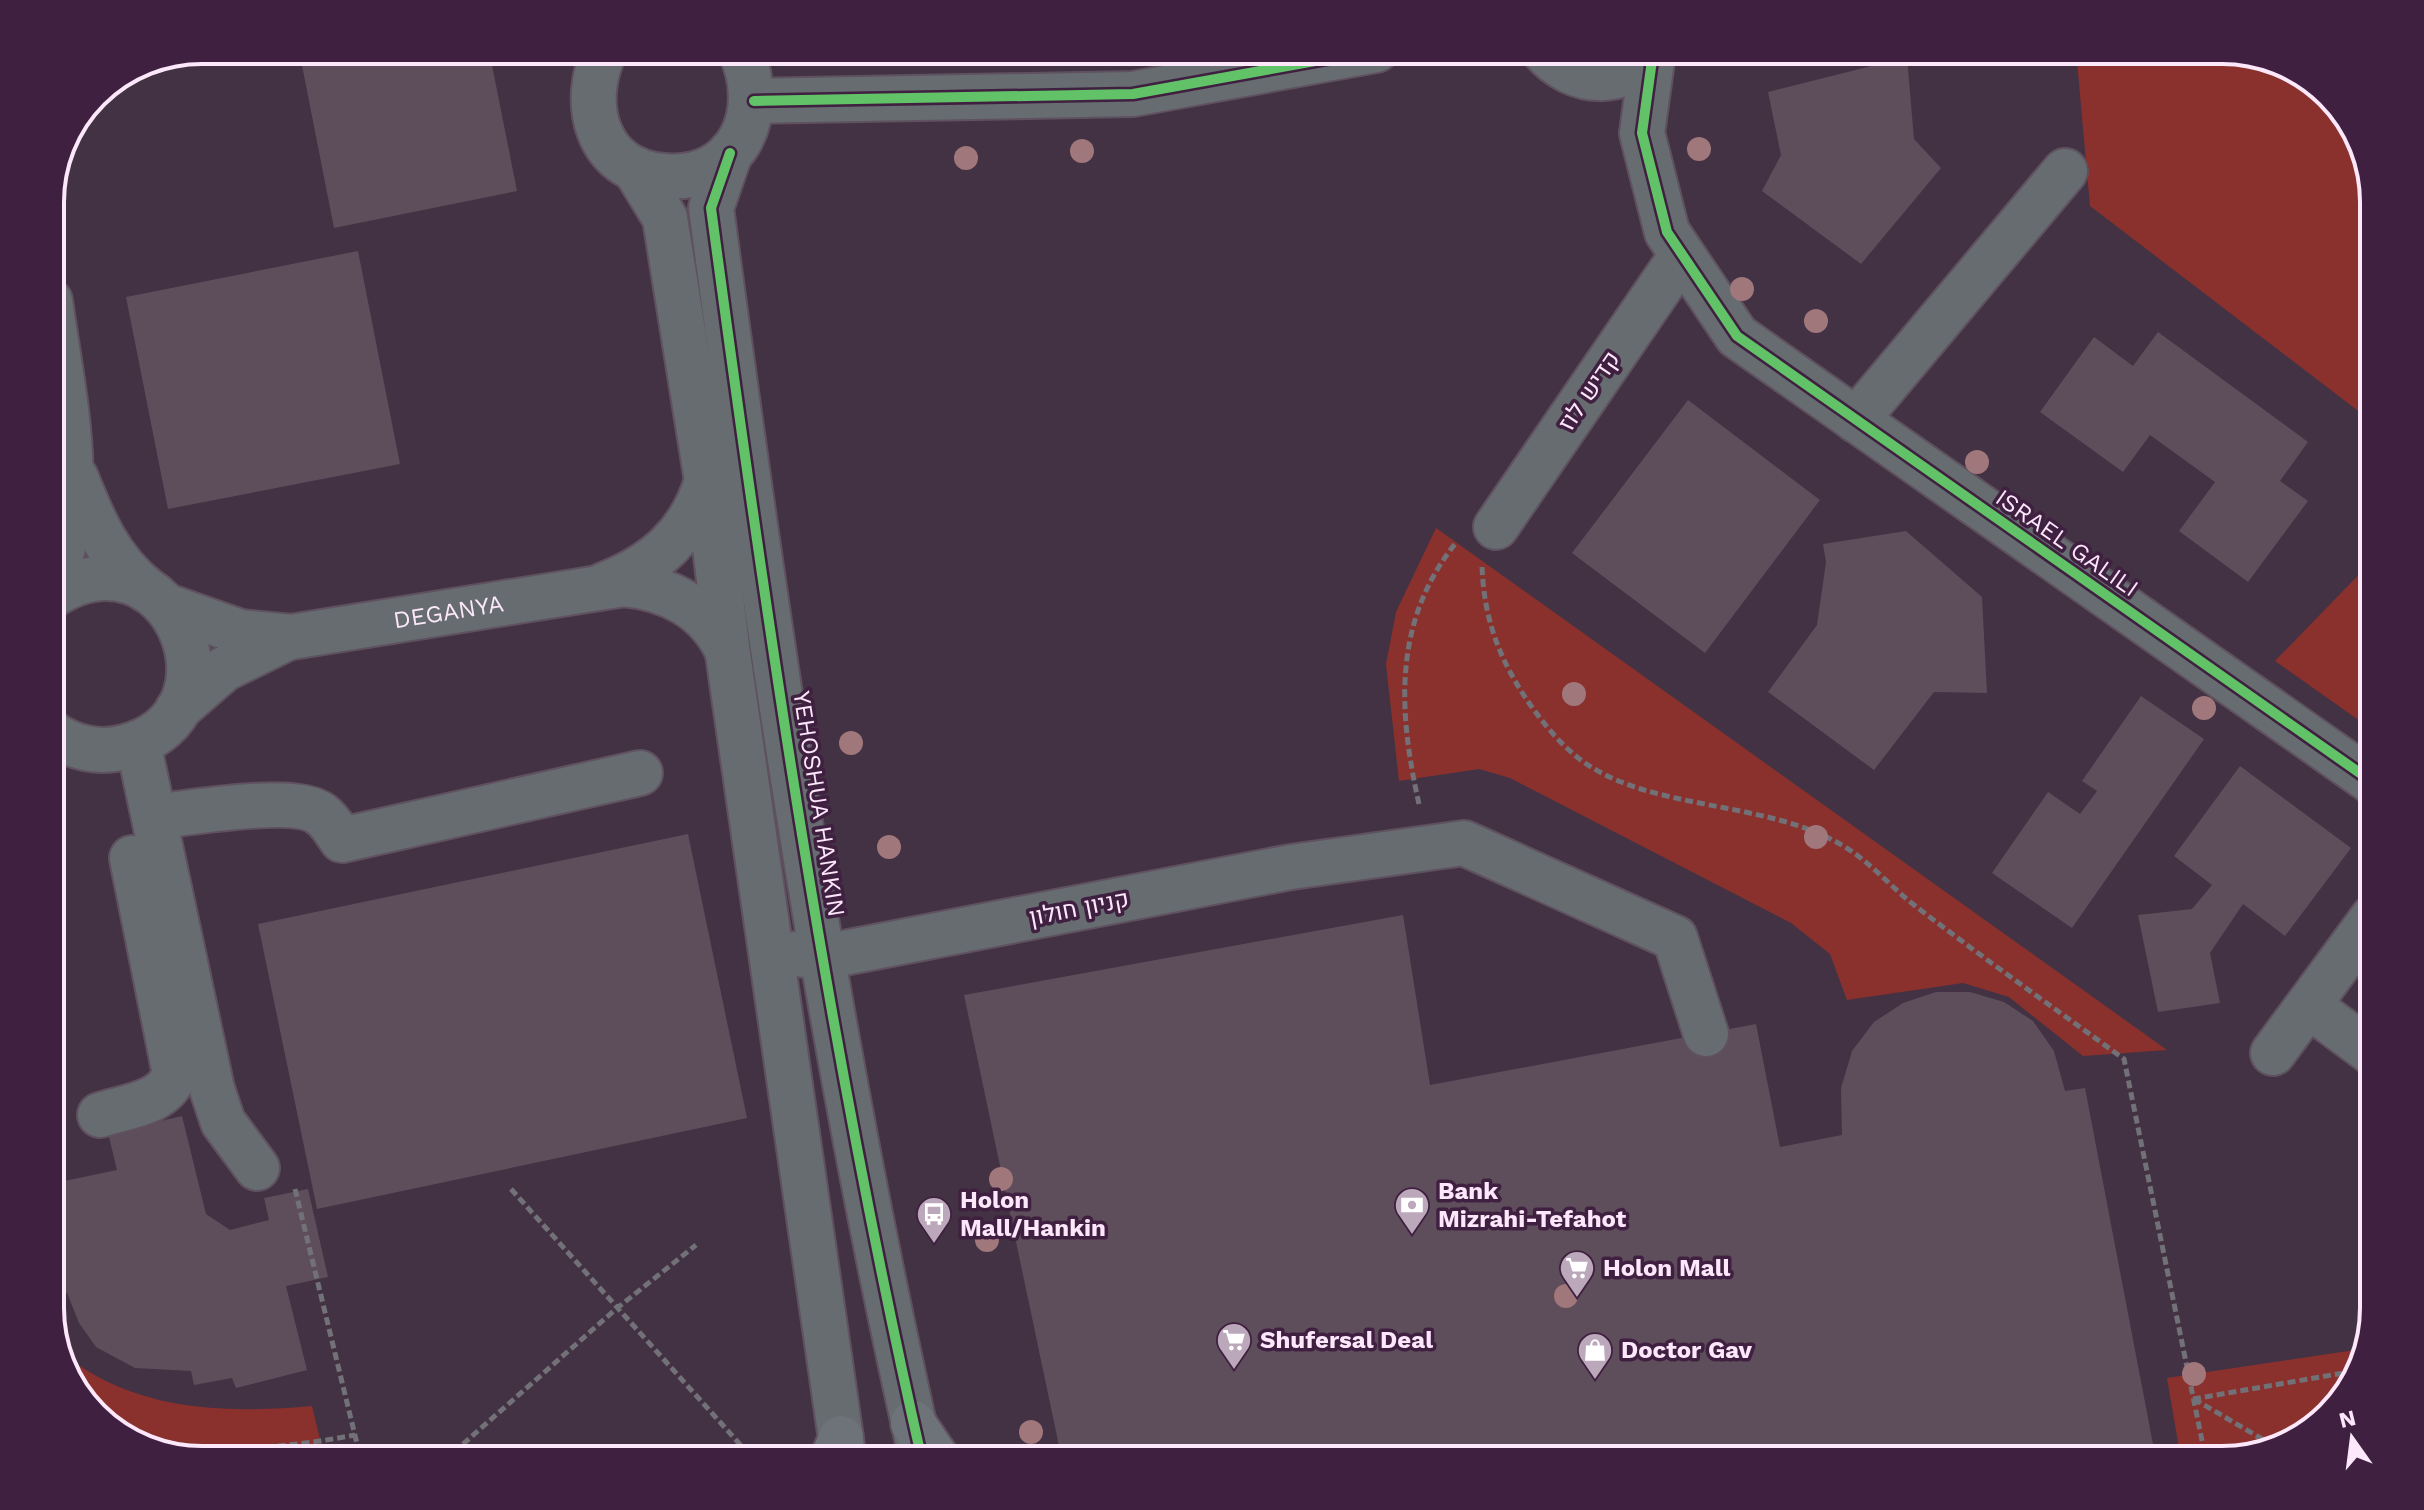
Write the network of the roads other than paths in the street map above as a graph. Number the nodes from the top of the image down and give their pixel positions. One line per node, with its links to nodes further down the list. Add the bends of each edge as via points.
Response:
1 (599, 64): 11 (street, via 591,101 597,128)
2 (747, 64): 8 (street)
3 (1299, 64): 8 (street, via 1133,94)
4 (1560, 64): 9 (street)
5 (1563, 64): 6 (street, via 1613,78)
6 (1641, 64)
7 (1652, 64): 9 (street)
8 (754, 101): 10 (street, YEHOSHUA HANKIN, via 747,130)
9 (1642, 133): 13 (street, via 1667,232)
10 (730, 153): 11 (street, via 707,169 686,174 663,176); 33 (street, YEHOSHUA HANKIN, via 711,208 759,564)
11 (635, 169): 17 (street, via 665,218)
12 (2065, 171): 15 (street)
13 (1682, 255): 15 (street, ISRAEL GALILI, via 1737,336); 18 (street, קדיש לוז)
14 (64, 407): 16 (street, DEGANYA)
15 (1856, 420): 29 (street, ISRAEL GALILI)
16 (72, 468): 19 (street, DEGANYA); 22 (street, DEGANYA, via 108,548)
17 (707, 481): 20 (street, DEGANYA, via 699,507 671,546 633,573); 24 (street)
18 (1488, 535)
19 (64, 544)
20 (604, 585): 23 (street, DEGANYA); 24 (street, DEGANYA, via 643,586 688,604 711,625)
21 (64, 589): 22 (street, via 97,578 123,580)
22 (158, 599): 23 (street, DEGANYA, via 228,629); 25 (street, via 183,630 190,657 188,684)
23 (291, 637): 25 (street, DEGANYA, via 236,662)
24 (728, 654): 31 (street)
25 (178, 709): 27 (street, DEGANYA, via 160,729)
26 (64, 740): 27 (street, via 83,748)
27 (124, 746): 30 (street); 38 (street, via 175,1074 169,1089 157,1097)
28 (640, 773): 30 (street, via 342,840 321,813 295,806)
29 (2360, 773)
30 (154, 817): 39 (street, via 212,1089 228,1131)
31 (767, 926): 33 (street, קניון חולון, via 784,953); 41 (street)
32 (2360, 935): 34 (street)
33 (824, 956): 35 (street, קניון חולון, via 1291,867 1464,843 1675,938); 40 (street, YEHOSHUA HANKIN)
34 (2309, 1006): 36 (street); 37 (street)
35 (1706, 1034)
36 (2360, 1044)
37 (2273, 1053)
38 (100, 1115)
39 (257, 1168)
40 (918, 1442)
41 (838, 1446)

